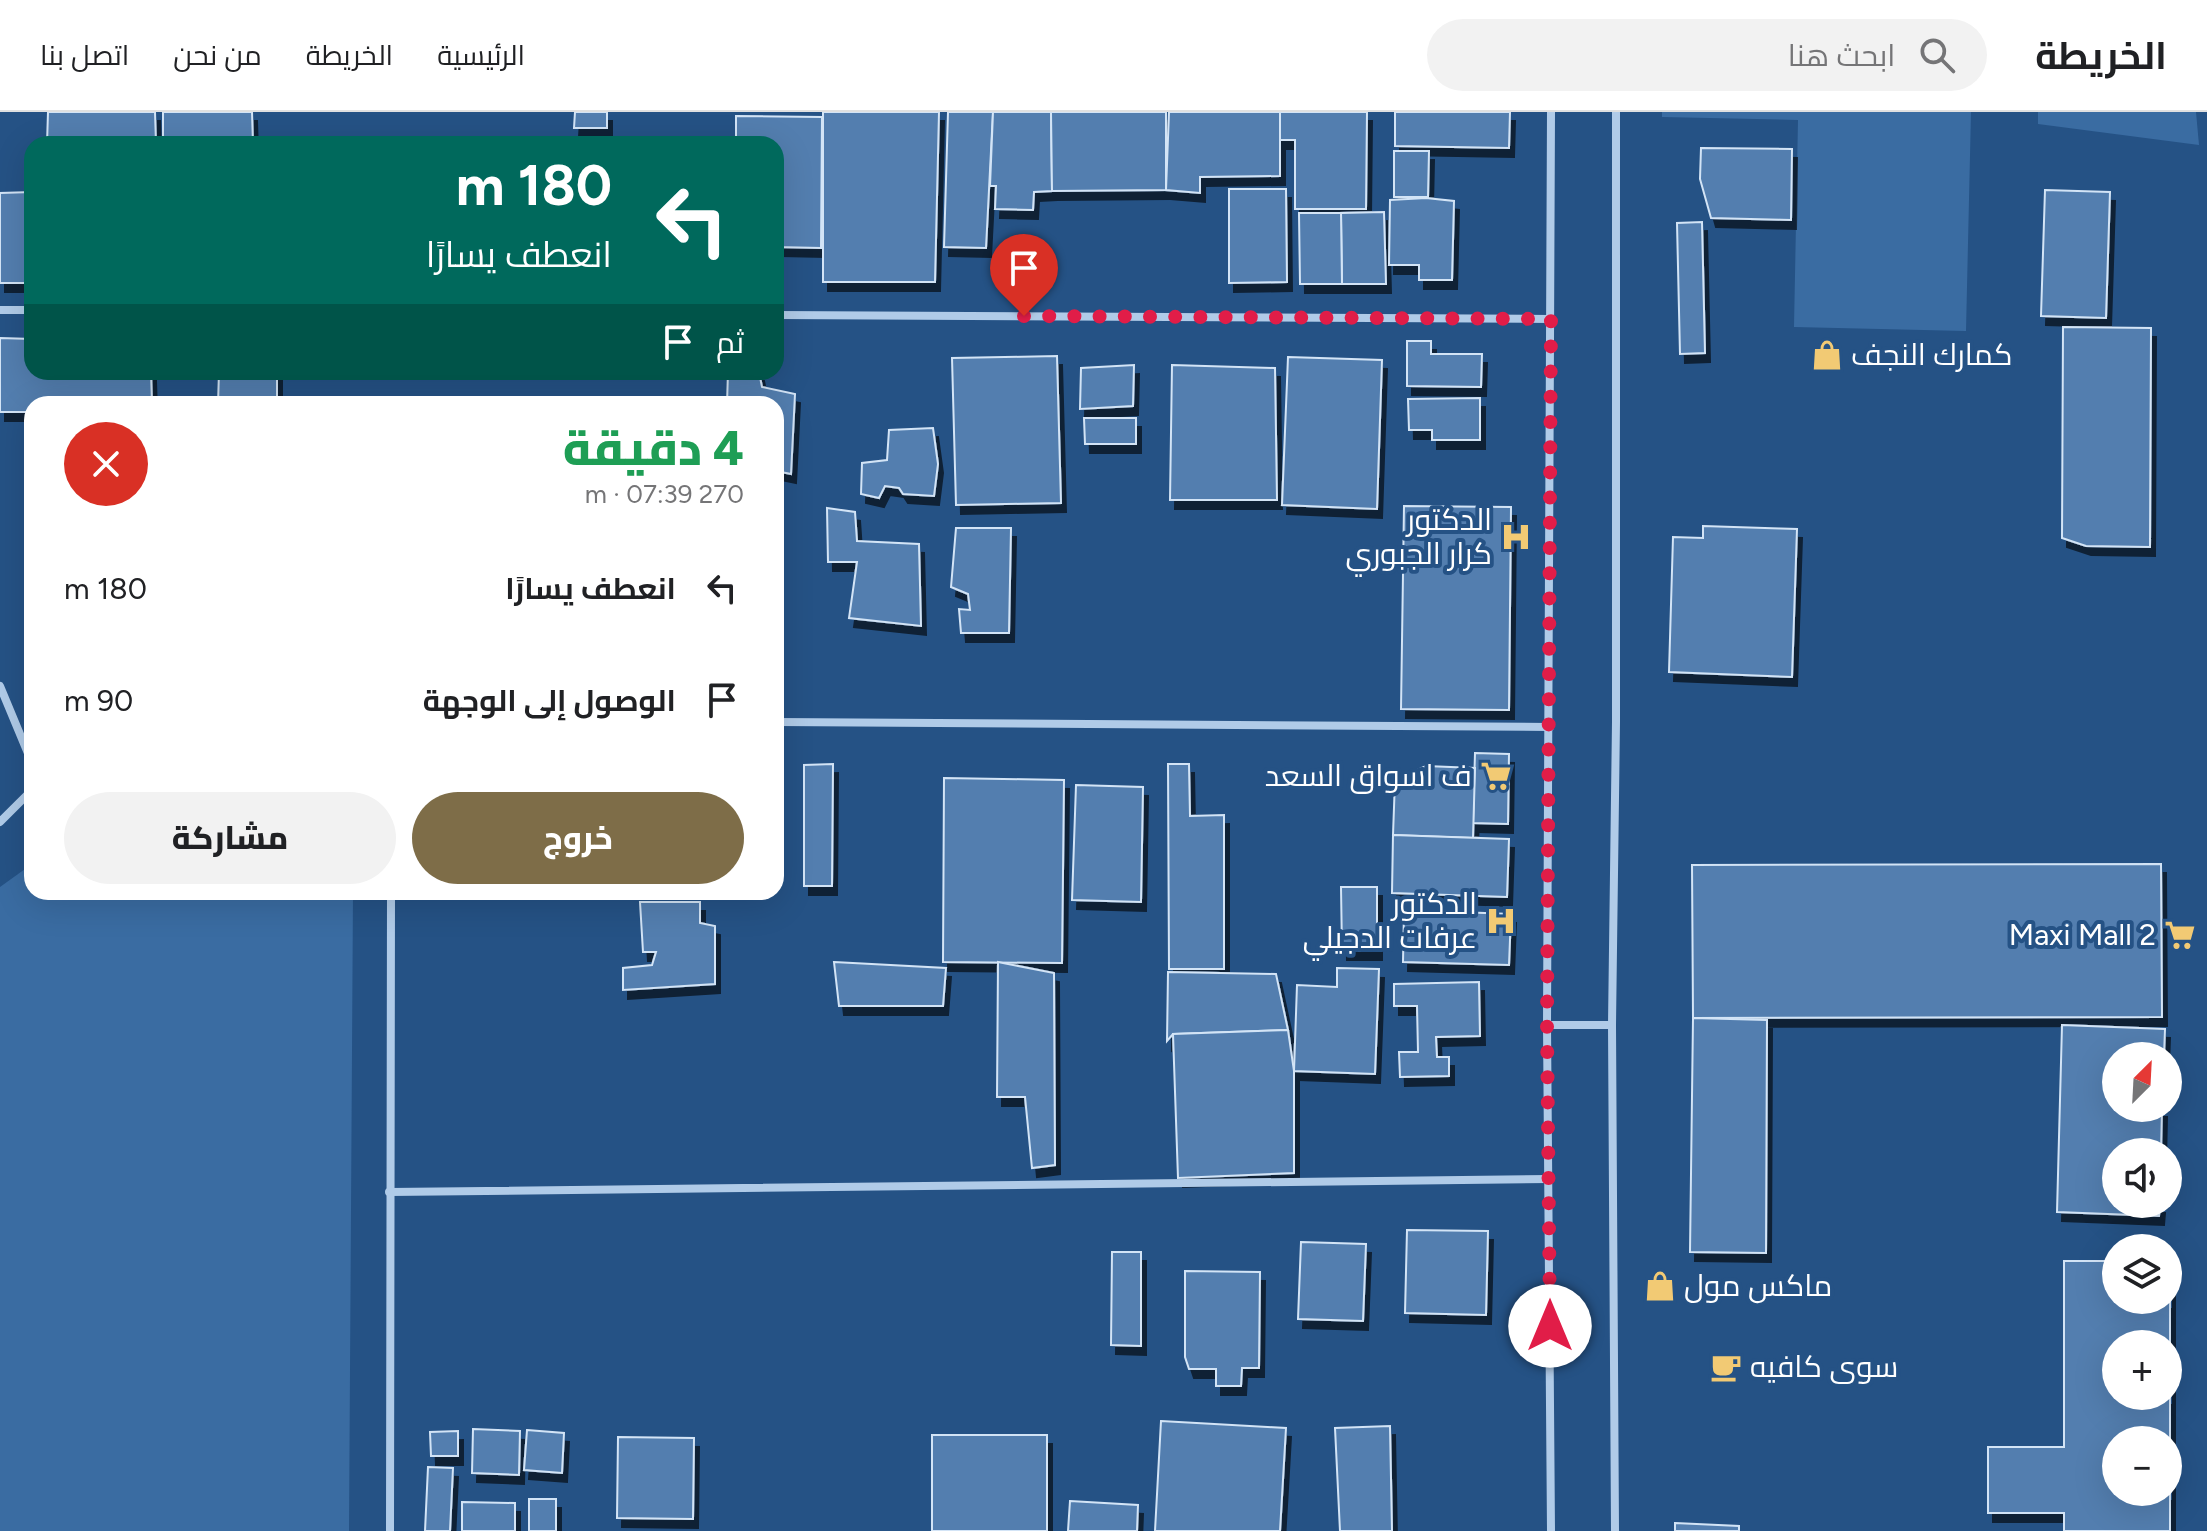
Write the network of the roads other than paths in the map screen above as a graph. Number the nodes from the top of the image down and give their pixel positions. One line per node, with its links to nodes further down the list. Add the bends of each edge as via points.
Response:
1 (1551, 112): 6 (street)
2 (1616, 112): 15 (street)
3 (0, 310): 4 (street)
4 (24, 310)
5 (784, 315): 6 (street)
6 (1551, 319): 9 (street)
7 (0, 686): 10 (street)
8 (784, 722): 9 (street)
9 (1550, 727): 14 (street)
10 (24, 744)
11 (24, 798): 12 (street)
12 (0, 822)
13 (391, 900): 17 (street)
14 (1547, 1025): 15 (street); 16 (street)
15 (1612, 1025): 20 (street)
16 (1549, 1179): 17 (street); 19 (street)
17 (389, 1192): 18 (street)
18 (390, 1531)
19 (1551, 1531)
20 (1615, 1531)

